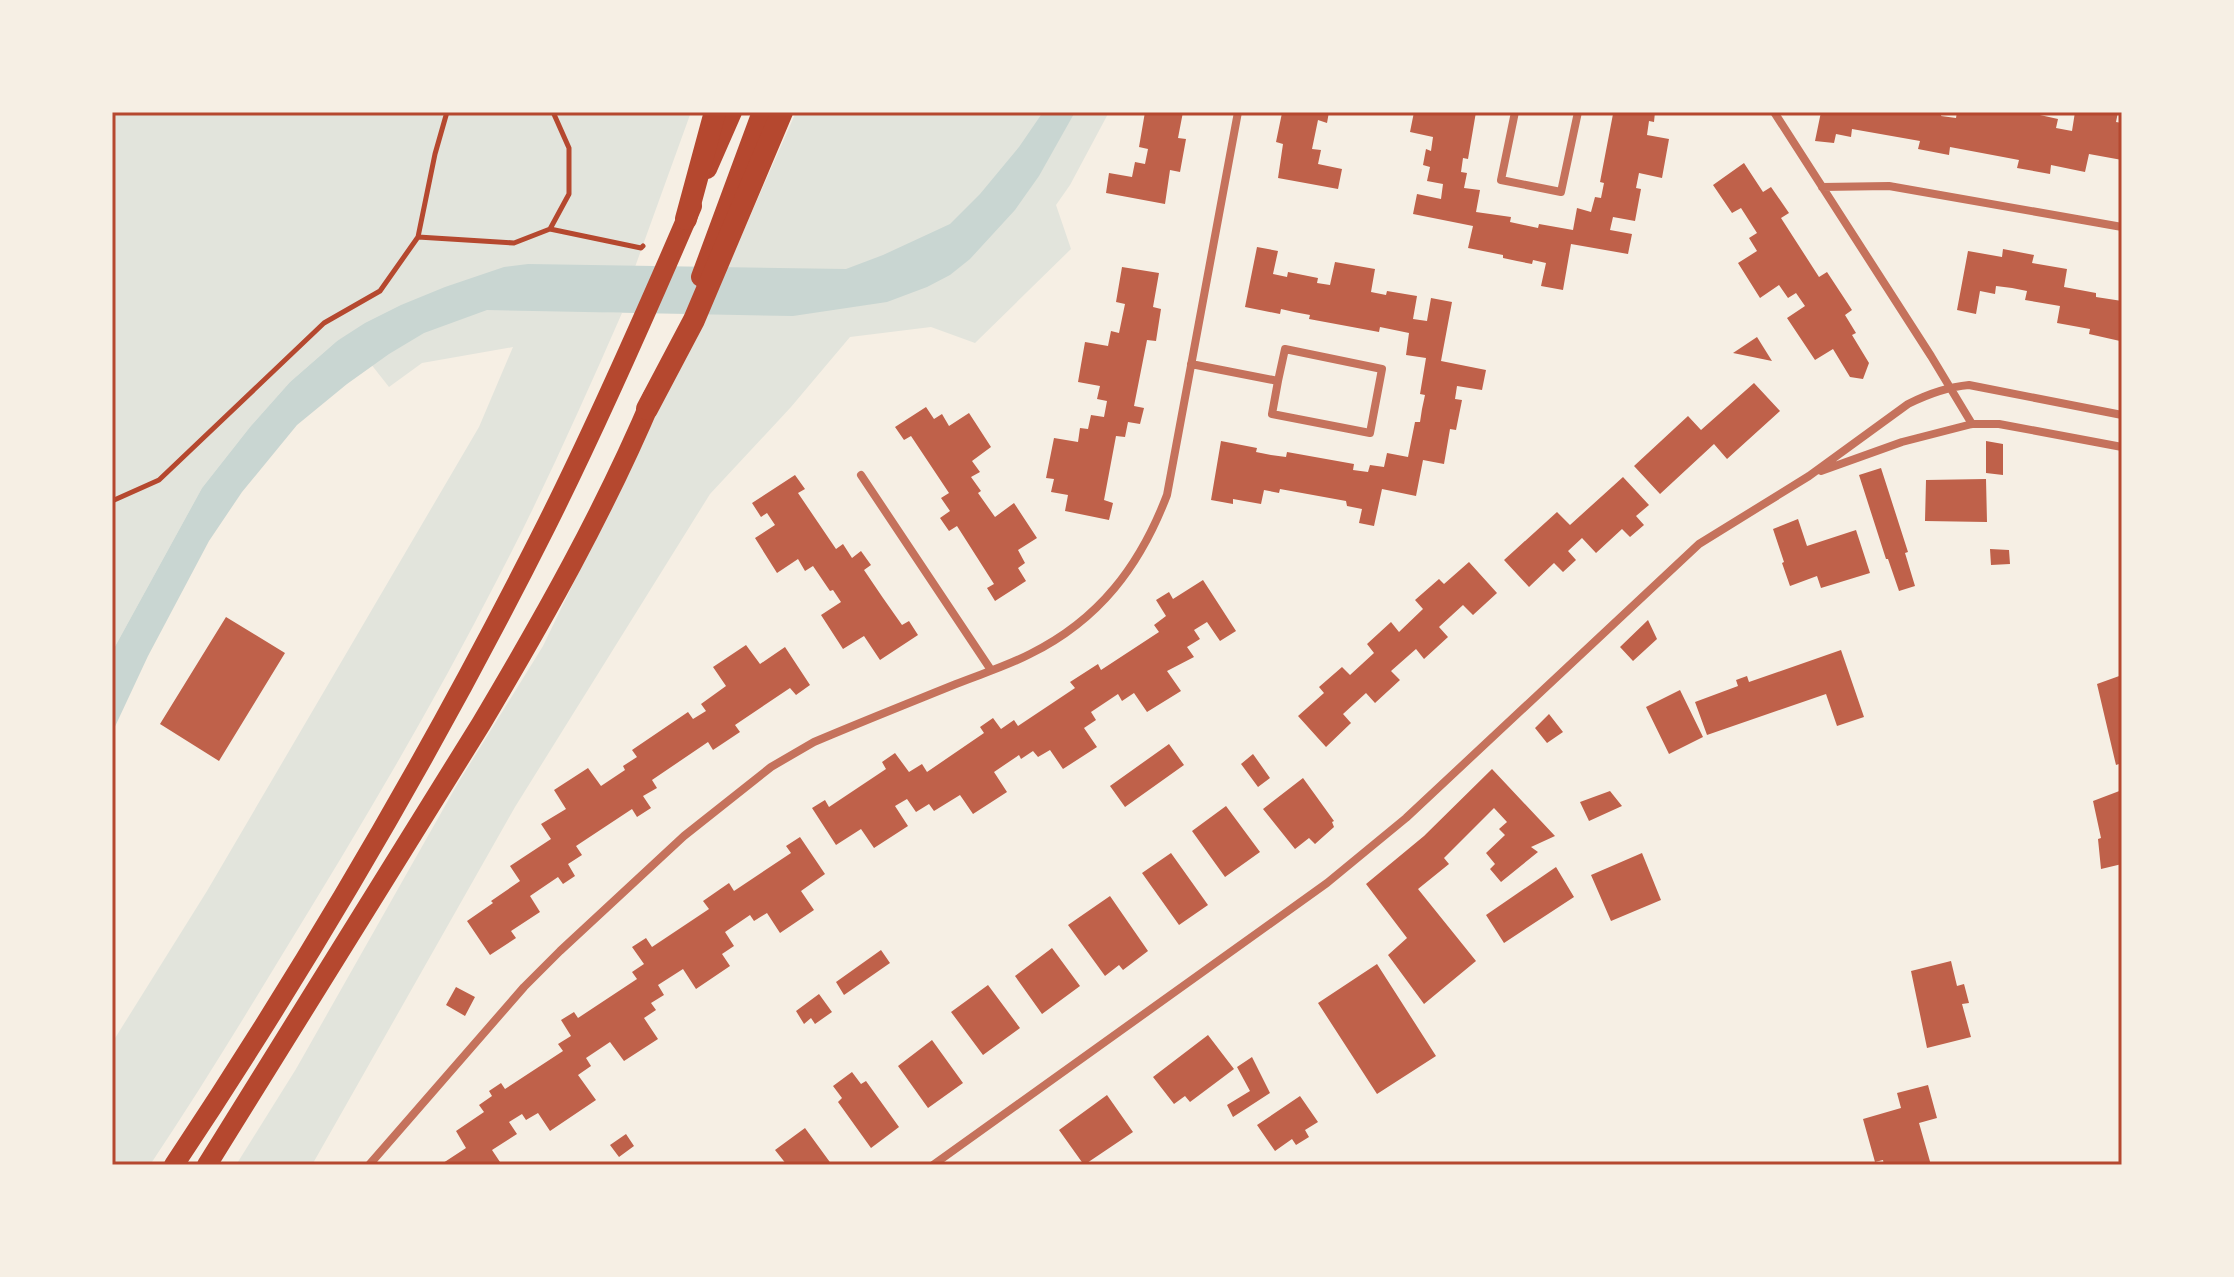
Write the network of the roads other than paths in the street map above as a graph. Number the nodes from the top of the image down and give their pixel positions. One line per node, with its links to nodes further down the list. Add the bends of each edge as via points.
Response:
1 (715, 112): 10 (highway)
2 (732, 112): 10 (main road)
3 (762, 112): 12 (main road)
4 (782, 112): 12 (highway)
5 (1238, 112): 13 (street)
6 (1515, 112): 7 (street, via 1501,180 1561,192)
7 (1578, 112)
8 (1774, 112): 9 (street)
9 (1822, 187): 11 (street, via 1889,186); 15 (street)
10 (686, 219): 23 (main road, via 548,522 424,757 337,907)
11 (2122, 227)
12 (716, 256): 16 (highway)
13 (1191, 364): 14 (street); 22 (street, via 1167,495 1134,564 1073,628 1033,653)
14 (1278, 381): 14 (street, via 1272,414 1370,433 1382,369 1285,349)
15 (1950, 387): 17 (street, via 1978,386); 18 (street); 21 (street, via 1908,404)
16 (647, 409): 24 (main road, via 592,525 516,664)
17 (2122, 415)
18 (1972, 424): 19 (street, via 1999,424); 21 (street, via 1871,452)
19 (2122, 447)
20 (861, 475): 22 (street)
21 (1809, 476): 26 (street, via 1699,544 1406,818 1327,883)
22 (991, 670): 25 (street, via 814,742 749,783 662,855 524,987)
23 (174, 1165)
24 (207, 1165)
25 (369, 1165)
26 (933, 1165)

